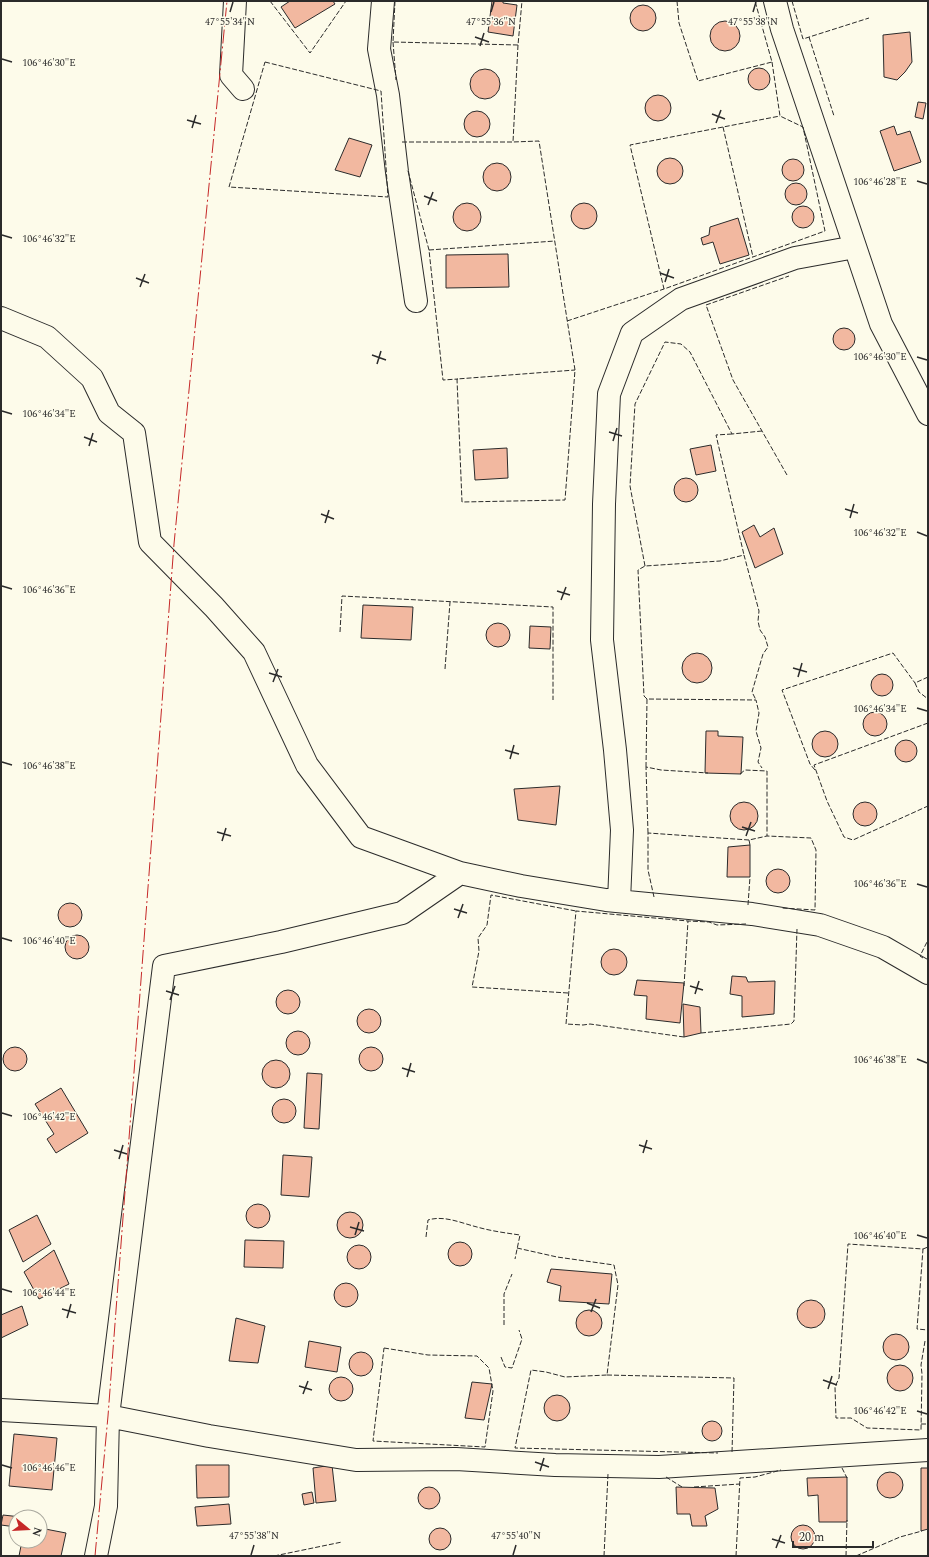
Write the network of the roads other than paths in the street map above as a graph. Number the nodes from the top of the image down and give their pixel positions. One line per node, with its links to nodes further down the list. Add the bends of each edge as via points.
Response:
1 (235, 1): 4 (street, via 231,75)
2 (382, 1): 6 (street, via 379,49 388,95)
3 (776, 1): 5 (street, via 782,29)
4 (243, 90)
5 (855, 247): 8 (street, via 880,324); 10 (street, via 795,258 681,299 632,333 609,394 602,640 622,830)
6 (416, 300)
7 (1, 318): 9 (street, via 47,337 92,378 109,413 134,433 150,542 254,652 307,766 361,837)
8 (928, 414)
9 (460, 873): 10 (street, via 521,886); 13 (street, via 402,913 281,942 164,966)
10 (619, 901): 11 (street, via 752,914 820,925 883,947)
11 (928, 973)
12 (1, 1410): 13 (street)
13 (108, 1416): 14 (street, via 209,1436 356,1460 456,1459 555,1465 659,1467); 15 (street, via 106,1506)
14 (928, 1450)
15 (96, 1556)

